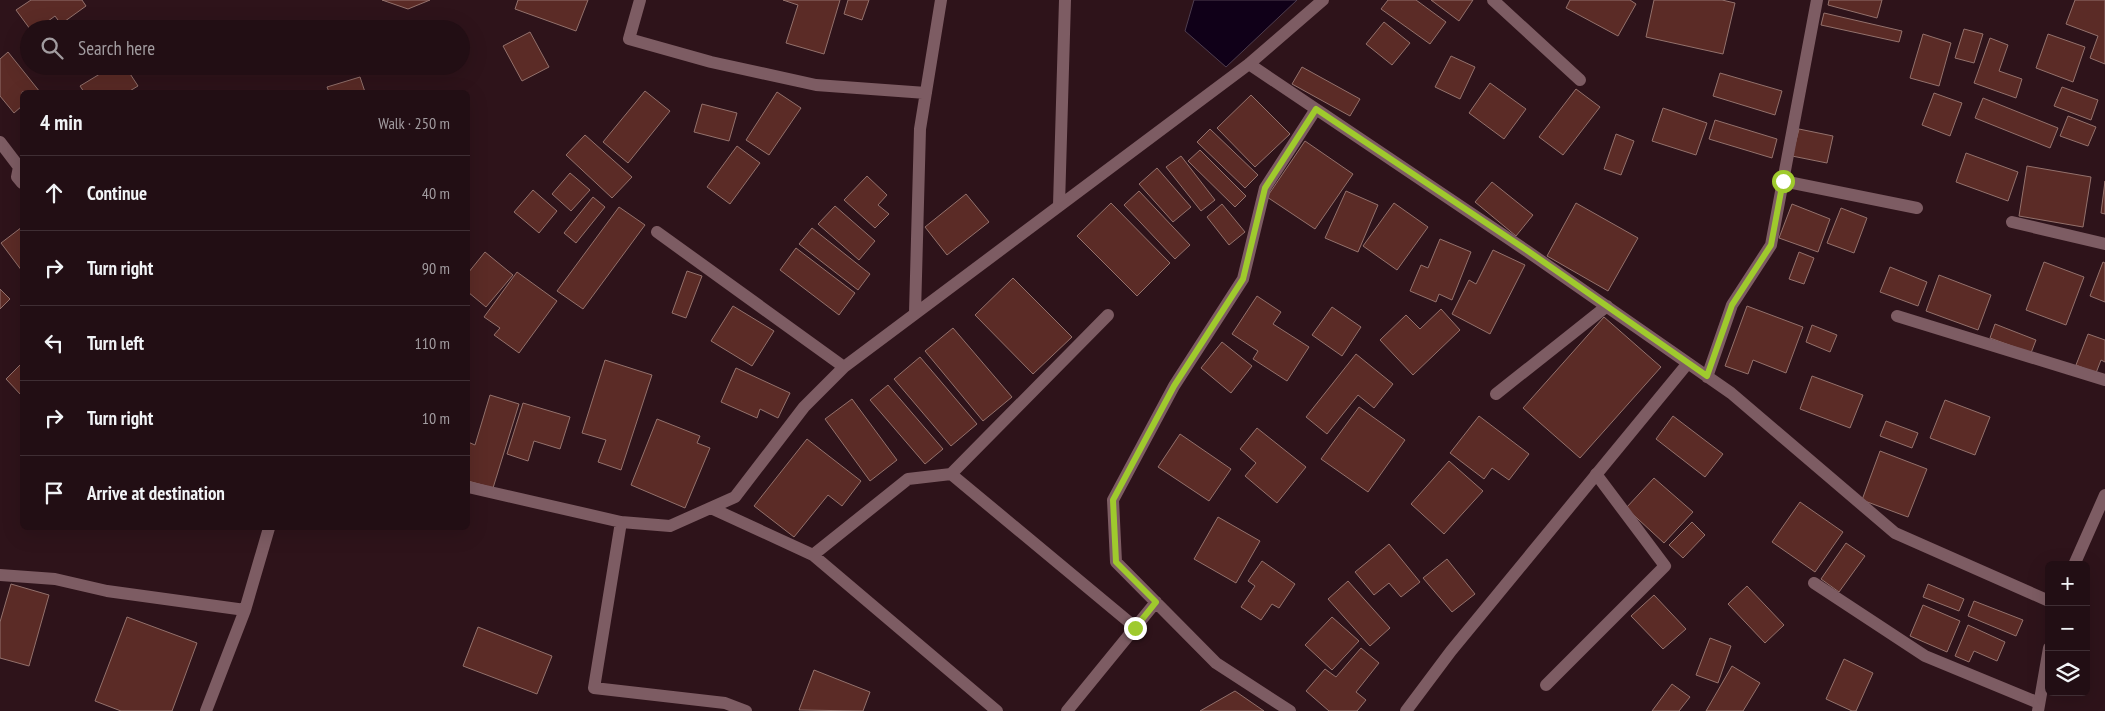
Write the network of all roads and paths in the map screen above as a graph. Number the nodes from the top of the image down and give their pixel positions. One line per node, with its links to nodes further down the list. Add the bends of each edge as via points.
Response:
1 (640, 0): 9 (street, via 630,39 711,62 816,85)
2 (941, 0): 9 (street)
3 (1065, 0): 14 (street)
4 (1323, 0): 7 (street)
5 (1493, 0): 8 (street)
6 (1817, 0): 13 (street)
7 (1249, 64): 10 (street); 14 (street)
8 (1580, 80)
9 (926, 93): 20 (street, via 920,129)
10 (1316, 109): 19 (street); 40 (street, via 1265,188 1243,279 1174,386 1113,500 1116,562)
11 (0, 142): 12 (street)
12 (20, 172)
13 (1783, 181): 15 (street); 25 (street, via 1771,245 1732,305)
14 (1059, 206): 20 (street)
15 (1917, 208)
16 (2012, 222): 18 (street)
17 (657, 232): 24 (street)
18 (2105, 244)
19 (1607, 306): 23 (street); 27 (street)
20 (915, 313): 24 (street)
21 (1108, 315): 28 (street)
22 (1897, 316): 26 (street)
23 (1688, 363): 25 (street); 29 (street)
24 (844, 367): 32 (street, via 804,406 735,497)
25 (1707, 376): 39 (street, via 1895,534)
26 (2105, 380)
27 (1496, 394)
28 (951, 474): 35 (street, via 908,479); 42 (street)
29 (1596, 474): 44 (street, via 1665,566); 51 (street)
30 (470, 487): 33 (street)
31 (2105, 495): 36 (street)
32 (710, 508): 33 (street, via 670,526); 35 (street)
33 (621, 522): 47 (street, via 594,688 725,703)
34 (268, 530): 41 (street)
35 (813, 555): 48 (street)
36 (2076, 561)
37 (0, 575): 41 (street, via 55,580 107,591)
38 (1814, 583): 45 (street, via 1925,656)
39 (2045, 599)
40 (1156, 602): 42 (street); 50 (street, via 1216,663)
41 (245, 610): 46 (street)
42 (1135, 628): 49 (street)
43 (2048, 651): 45 (street)
44 (1546, 685)
45 (2039, 707)
46 (206, 711)
47 (746, 711)
48 (997, 711)
49 (1067, 711)
50 (1290, 711)
51 (1406, 711)

